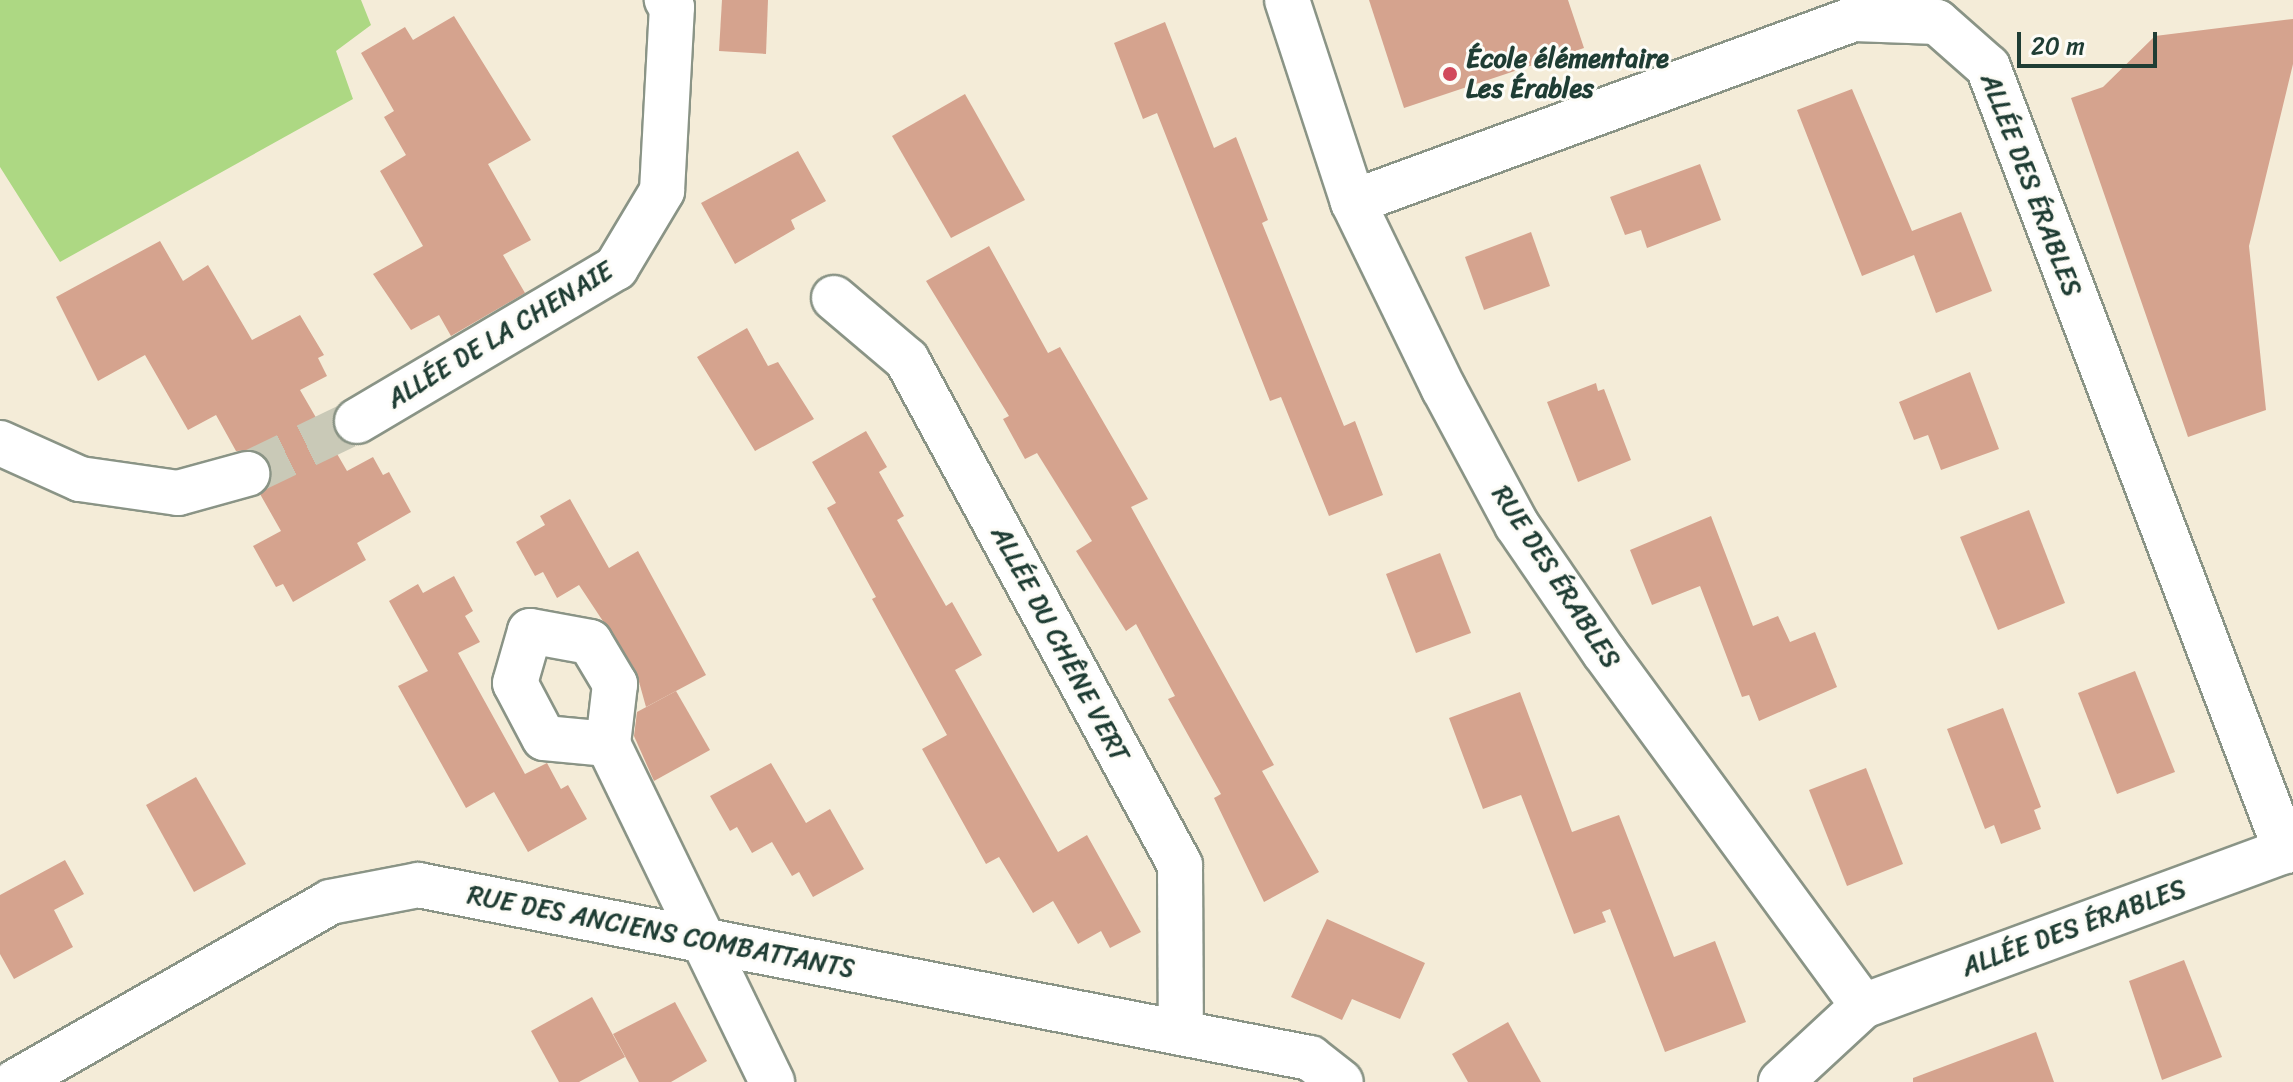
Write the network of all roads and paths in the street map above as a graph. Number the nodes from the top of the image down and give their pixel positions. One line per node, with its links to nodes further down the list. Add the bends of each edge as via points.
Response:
1 (1287, 0): 3 (street, RUE DES ÉRABLES)
2 (673, 2): 5 (street, ALLÉE DE LA CHENAIE, via 662,191 616,268)
3 (1353, 202): 9 (street, ALLÉE DES ÉRABLES, via 1854,19 1937,22 1988,67); 11 (street, RUE DES ÉRABLES, via 1517,525)
4 (834, 298): 12 (street, ALLÉE DU CHÊNE VERT, via 907,360 1180,865)
5 (357, 421)
6 (0, 443): 7 (street, via 80,479 178,493)
7 (247, 474)
8 (608, 744): 10 (street)
9 (2290, 850): 11 (street, ALLÉE DES ÉRABLES)
10 (701, 940): 12 (street, RUE DES ANCIENS COMBATTANTS); 13 (street, RUE DES ANCIENS COMBATTANTS, via 418,885 330,902); 14 (street)
11 (1863, 1006): 16 (street)
12 (1181, 1033): 15 (street, RUE DES ANCIENS COMBATTANTS, via 1310,1058)
13 (15, 1082)
14 (772, 1082)
15 (1341, 1082)
16 (1781, 1082)

